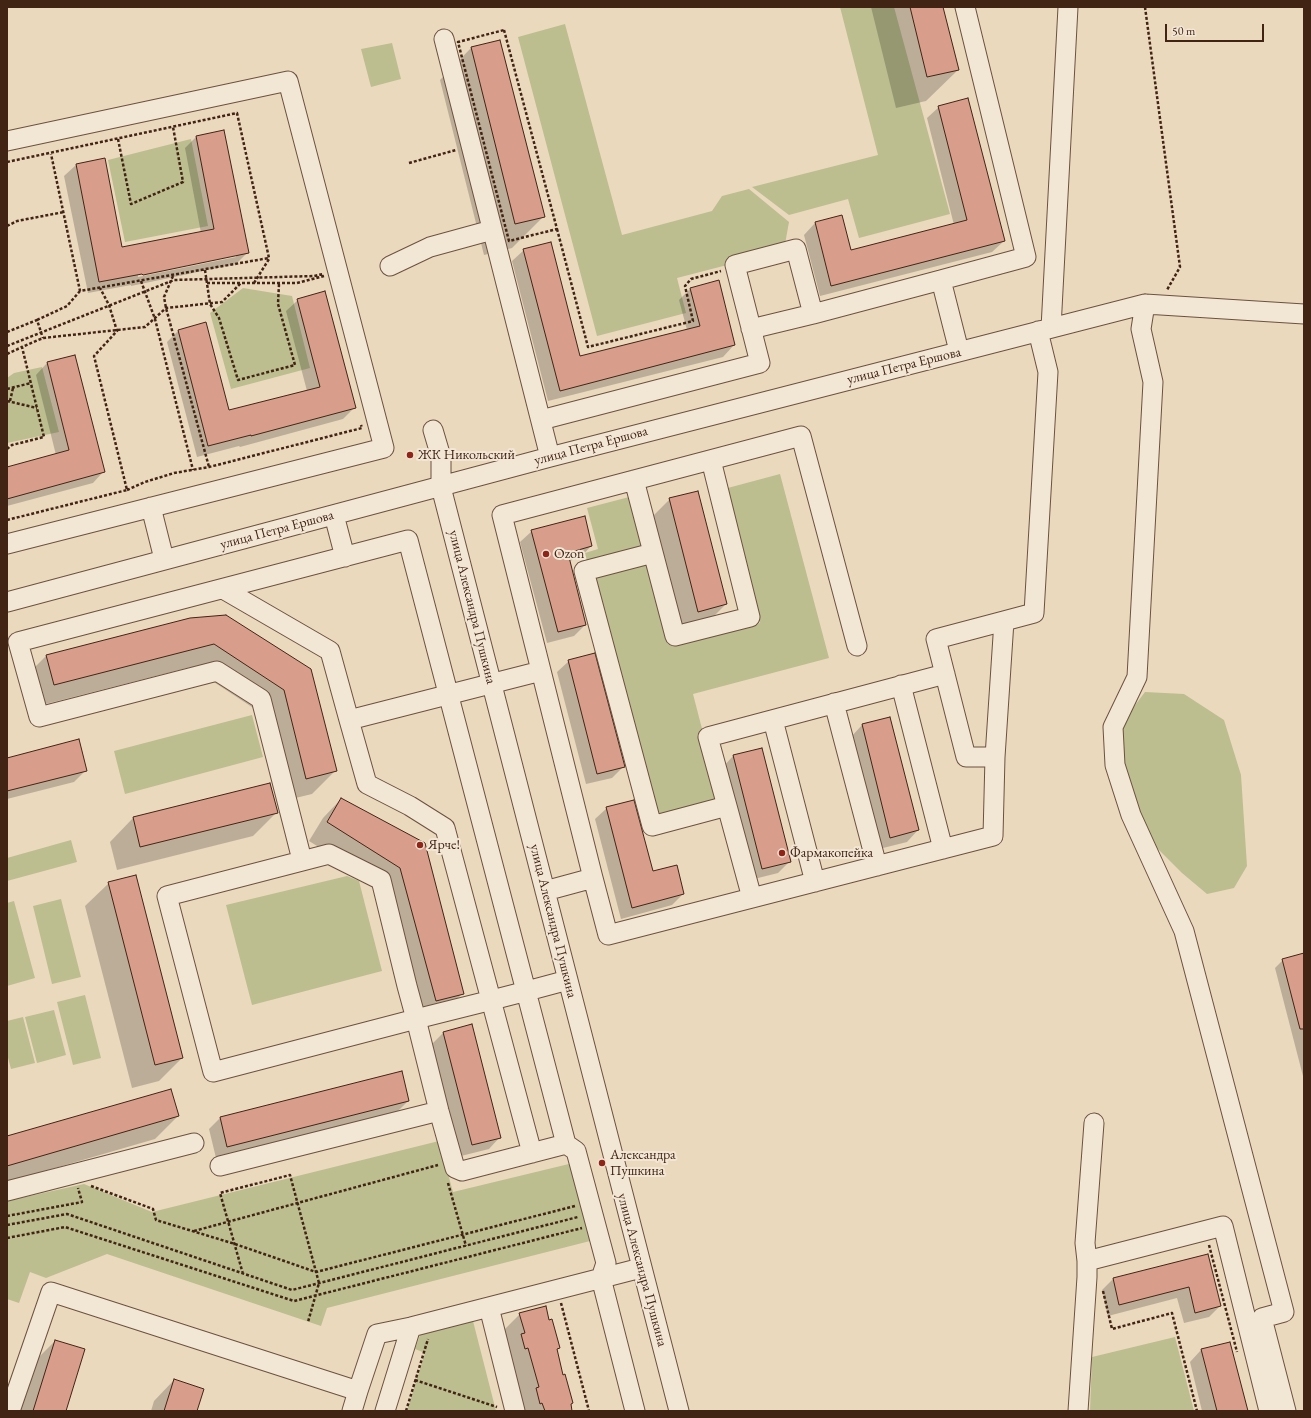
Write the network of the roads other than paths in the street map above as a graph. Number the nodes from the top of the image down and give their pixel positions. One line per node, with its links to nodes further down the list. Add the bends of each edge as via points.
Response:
1 (965, 7): 7 (street, via 1026,257)
2 (1068, 7): 11 (street)
3 (444, 39): 5 (street, via 477,144)
4 (7, 141): 20 (street, via 288,81 384,448)
5 (492, 230): 6 (street, via 430,247); 14 (street)
6 (390, 266)
7 (941, 280): 9 (street); 13 (street)
8 (1145, 304): 10 (street, улица Петра Ершова); 11 (street, улица Петра Ершова); 72 (street, via 1141,330 1153,382 1137,677 1114,727 1115,765 1131,816 1184,931 1284,1312 1262,1318)
9 (813, 314): 12 (street); 12 (street, via 796,249 735,265)
10 (1304, 314)
11 (1049, 328): 13 (street, улица Петра Ершова); 28 (street, via 1034,613)
12 (751, 329): 14 (street, via 760,363)
13 (959, 351): 16 (street, улица Петра Ершова)
14 (540, 420): 16 (street)
15 (433, 430): 19 (street, улица Александра Пушкина, via 441,457)
16 (550, 457): 19 (street, улица Петра Ершова)
17 (711, 460): 18 (street); 23 (street, via 750,617 675,636); 29 (street, via 801,436)
18 (634, 480): 23 (street); 30 (street, via 502,515)
19 (441, 487): 21 (street, улица Петра Ершова); 32 (street, улица Александра Пушкина)
20 (151, 507): 22 (street); 25 (street)
21 (334, 515): 24 (street); 25 (street, улица Петра Ершова)
22 (7, 544)
23 (653, 553): 39 (street, via 584,571 652,826)
24 (345, 557): 26 (street); 34 (street, via 408,540)
25 (164, 559): 27 (street, улица Петра Ершова)
26 (223, 589): 36 (street, via 330,651); 41 (street, via 18,642 39,717 217,671 261,699)
27 (7, 602)
28 (1004, 621): 31 (street, via 936,639); 38 (street)
29 (857, 646)
30 (541, 671): 32 (street); 43 (street)
31 (945, 674): 33 (street); 38 (street, via 966,757)
32 (492, 684): 34 (street); 45 (street, улица Александра Пушкина)
33 (901, 685): 35 (street); 40 (street)
34 (449, 694): 36 (street); 48 (street)
35 (834, 703): 37 (street); 42 (street)
36 (349, 720): 49 (street, via 367,784 445,828)
37 (773, 720): 39 (street, via 708,737); 44 (street)
38 (996, 757): 40 (street, via 993,836)
39 (727, 806): 46 (street)
40 (943, 849): 42 (street)
41 (302, 860): 50 (street, via 329,854 380,880); 50 (street, via 167,896 213,1072)
42 (877, 866): 44 (street)
43 (593, 878): 45 (street); 46 (street, via 608,935)
44 (815, 882): 46 (street)
45 (545, 891): 47 (street, улица Александра Пушкина)
46 (752, 898)
47 (568, 980): 48 (street); 59 (street, улица Александра Пушкина)
48 (527, 991): 49 (street); 54 (street)
49 (492, 1000): 50 (street); 55 (street)
50 (416, 1020): 51 (street)
51 (440, 1111): 55 (street, via 455,1168 462,1171); 56 (street)
52 (1094, 1123): 58 (street, via 1085,1243)
53 (194, 1143): 57 (street)
54 (566, 1144): 55 (street); 60 (street, via 576,1151 591,1220 606,1263)
55 (532, 1153)
56 (220, 1166)
57 (7, 1191)
58 (1087, 1261): 70 (street); 71 (street, via 1223,1226)
59 (641, 1268): 60 (street); 69 (street, улица Александра Пушкина)
60 (601, 1278): 61 (street); 68 (street)
61 (489, 1307): 62 (street); 67 (street)
62 (411, 1327): 63 (street, via 377,1334); 66 (street)
63 (358, 1391): 64 (street, via 51,1292); 65 (street)
64 (10, 1411)
65 (352, 1411)
66 (385, 1411)
67 (516, 1411)
68 (635, 1411)
69 (679, 1411)
70 (1078, 1411)
71 (1269, 1411)
72 (1286, 1411)

